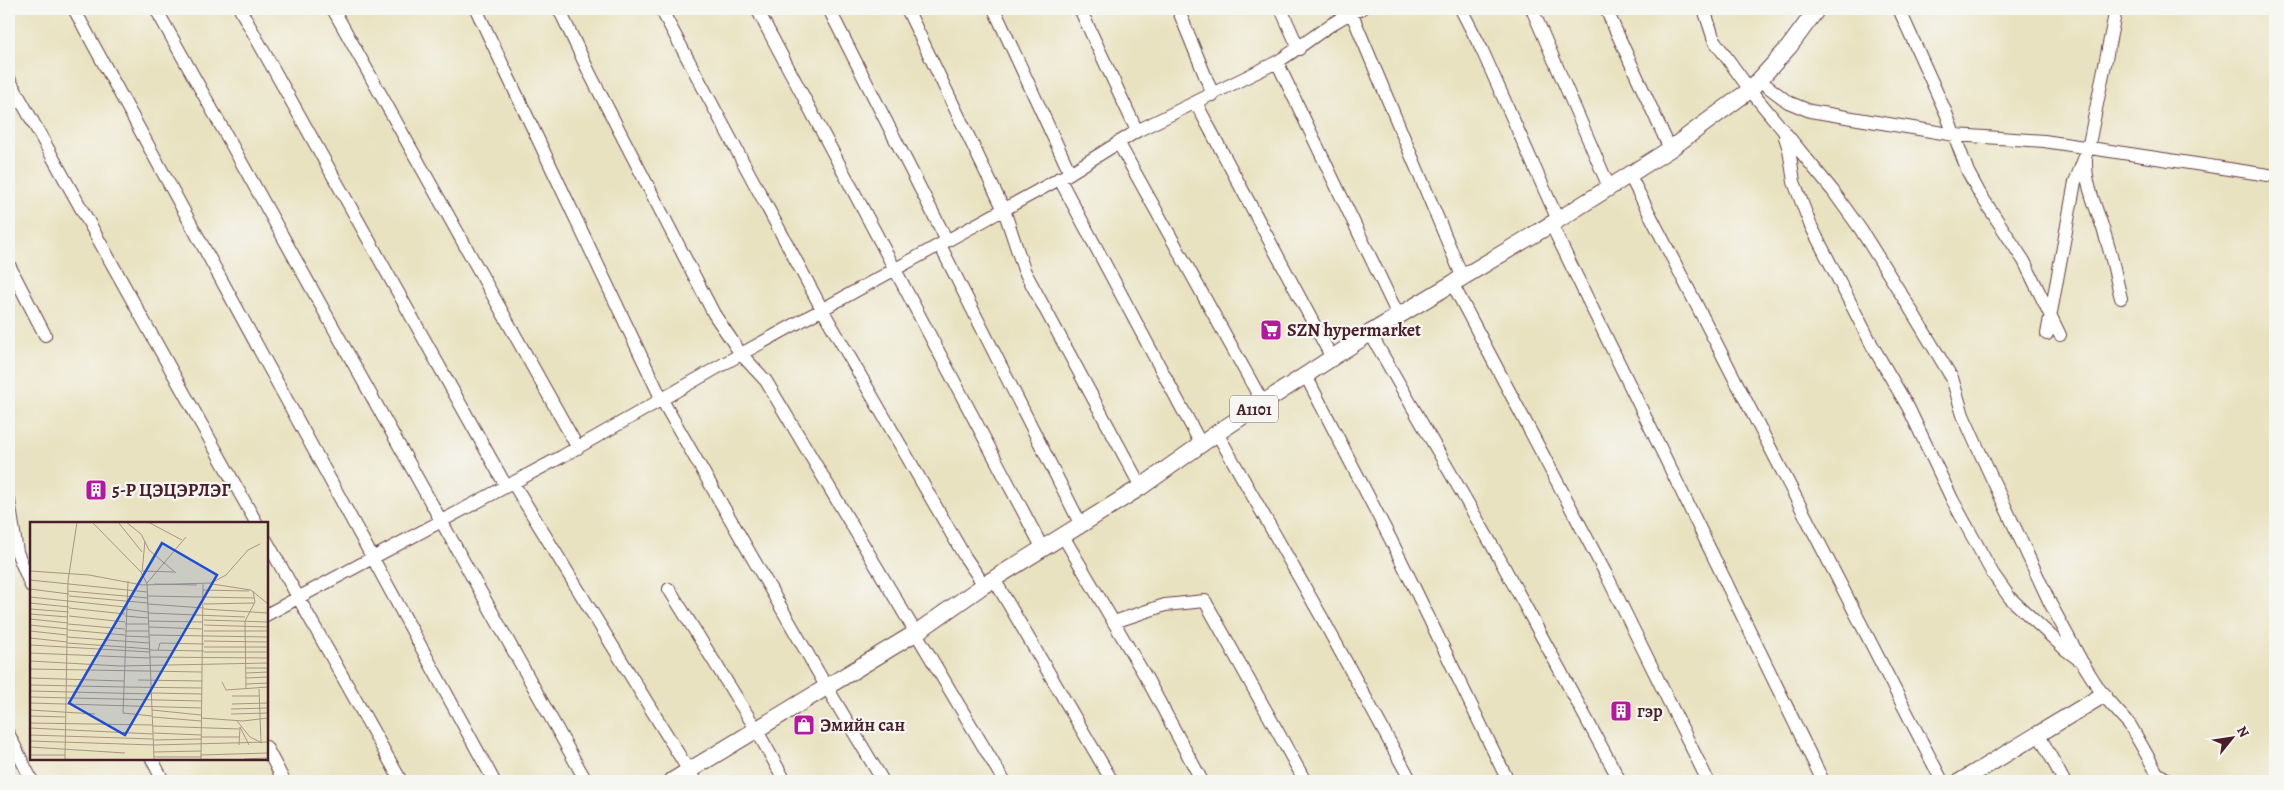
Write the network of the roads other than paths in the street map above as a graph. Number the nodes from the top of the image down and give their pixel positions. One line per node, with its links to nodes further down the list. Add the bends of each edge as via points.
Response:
1 (74, 9): 70 (street)
2 (156, 9): 64 (street)
3 (240, 9): 61 (street)
4 (333, 9): 60 (street)
5 (476, 9): 56 (street)
6 (559, 9): 53 (street, via 714,314)
7 (661, 9): 46 (street)
8 (757, 9): 43 (street)
9 (829, 9): 41 (street)
10 (907, 9): 39 (street)
11 (994, 9): 36 (street)
12 (1080, 9): 30 (street)
13 (1178, 9): 27 (street)
14 (1281, 9): 23 (street)
15 (1461, 9): 40 (street, via 1482,50)
16 (1532, 9): 38 (street)
17 (1606, 9): 33 (street)
18 (1704, 9): 26 (street, via 1714,40)
19 (1817, 9): 26 (main road, A1101, via 1789,47)
20 (1899, 9): 31 (street)
21 (2116, 9): 34 (street)
22 (1356, 11): 23 (street); 44 (street)
23 (1299, 49): 24 (street)
24 (1278, 62): 27 (street); 47 (street)
25 (9, 78): 65 (street)
26 (1754, 85): 29 (street); 31 (street, via 1810,112); 33 (main road, A1101)
27 (1213, 95): 28 (street)
28 (1196, 103): 30 (street); 54 (street)
29 (1783, 130): 78 (street, via 1861,230 1952,378 1966,422 2050,603); 78 (street, via 1790,149 1794,182 1810,224 1993,574 2010,598)
30 (1137, 131): 32 (street)
31 (1955, 135): 34 (street, via 2044,141); 48 (street, via 1968,172 2024,261)
32 (1118, 142): 36 (street); 57 (street)
33 (1670, 149): 35 (main road, A1101)
34 (2087, 152): 37 (street); 45 (street, via 2085,172); 48 (street, via 2075,182)
35 (1629, 174): 38 (main road, A1101); 106 (street)
36 (1065, 175): 39 (street); 59 (street)
37 (2275, 176)
38 (1609, 187): 40 (main road, A1101)
39 (1004, 210): 41 (street); 62 (street, via 1024,270)
40 (1555, 222): 44 (main road, A1101); 105 (street)
41 (944, 243): 43 (street); 66 (street)
42 (9, 265): 51 (street)
43 (896, 270): 46 (street); 69 (street)
44 (1457, 280): 47 (main road, A1101); 104 (street)
45 (2121, 298)
46 (822, 311): 53 (street); 71 (street, via 965,557)
47 (1398, 315): 49 (main road, A1101)
48 (2050, 317): 50 (street); 52 (street)
49 (1370, 333): 54 (main road, A1101); 103 (street, via 1497,554)
50 (2047, 334)
51 (45, 335)
52 (2060, 335)
53 (742, 354): 56 (street); 77 (street, via 766,381)
54 (1332, 358): 55 (main road, A1101)
55 (1306, 376): 57 (main road, A1101); 102 (street, via 1393,544)
56 (662, 400): 60 (street); 79 (street)
57 (1263, 403): 58 (main road, A1101)
58 (1217, 433): 59 (main road, A1101); 101 (street)
59 (1201, 444): 62 (main road, A1101)
60 (578, 448): 61 (street)
61 (510, 484): 64 (street); 86 (street)
62 (1141, 487): 66 (main road, A1101)
63 (9, 501): 72 (street, via 17,552)
64 (441, 521): 70 (street); 93 (street)
65 (256, 522)
66 (1081, 524): 67 (main road, A1101)
67 (1063, 536): 69 (main road, A1101); 76 (street)
68 (268, 544): 74 (street)
69 (1042, 549): 71 (main road, A1101)
70 (371, 559): 74 (street); 92 (street)
71 (989, 582): 77 (main road, A1101); 98 (street)
72 (30, 584)
73 (669, 589): 81 (street)
74 (298, 597): 75 (street); 91 (street)
75 (268, 614)
76 (1114, 622): 99 (street); 100 (street, via 1165,606 1206,600)
77 (917, 632): 79 (main road, A1101); 97 (street)
78 (2082, 662): 80 (street)
79 (826, 686): 81 (main road, A1101); 96 (street)
80 (2103, 695): 83 (main road); 87 (street, via 2130,725)
81 (756, 729): 86 (main road, A1101); 95 (street)
82 (9, 735): 88 (street)
83 (2039, 735): 107 (main road); 108 (street)
84 (268, 752): 90 (street)
85 (152, 760): 89 (street)
86 (692, 776): 94 (main road, A1101)
87 (2158, 777): 109 (street)
88 (32, 781)
89 (163, 781)
90 (284, 781)
91 (401, 781)
92 (494, 781)
93 (586, 781)
94 (672, 781)
95 (785, 781)
96 (883, 781)
97 (1004, 781)
98 (1112, 781)
99 (1202, 781)
100 (1305, 781)
101 (1411, 781)
102 (1508, 781)
103 (1620, 781)
104 (1708, 781)
105 (1823, 781)
106 (1942, 781)
107 (1961, 781)
108 (2064, 781)
109 (2170, 781)

